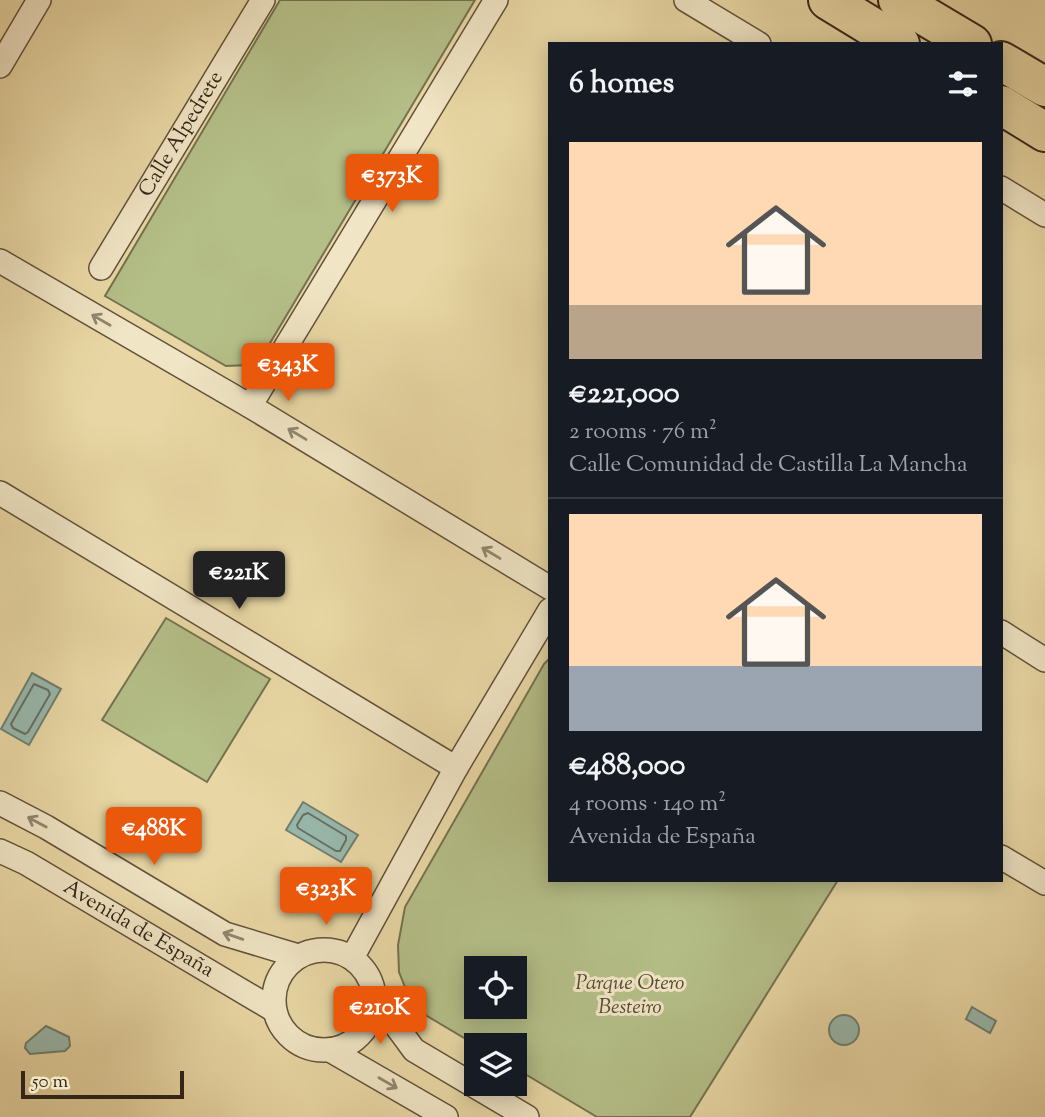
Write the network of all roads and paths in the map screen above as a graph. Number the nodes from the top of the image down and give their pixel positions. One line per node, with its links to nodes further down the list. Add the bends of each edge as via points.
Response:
1 (39, 0): 11 (street)
2 (263, 0): 18 (street, Calle Alpedrete)
3 (496, 0): 19 (street)
4 (686, 0): 7 (street)
5 (828, 0): 8 (highway)
6 (898, 0): 9 (highway)
7 (756, 42)
8 (897, 42)
9 (969, 42)
10 (1003, 62): 12 (highway)
11 (0, 66)
12 (1045, 87)
13 (1003, 106): 14 (highway)
14 (1045, 132)
15 (1003, 189): 16 (street)
16 (1045, 215)
17 (0, 261): 19 (street, one-way to 17)
18 (101, 268)
19 (250, 406): 21 (street, one-way to 19)
20 (0, 493): 25 (street)
21 (548, 587)
22 (548, 613): 25 (street)
23 (1003, 633): 24 (street)
24 (1045, 660)
25 (456, 768): 31 (street)
26 (0, 803): 30 (street, Avenida de España, one-way to 26, via 225,934)
27 (0, 851): 33 (street, Avenida de España)
28 (1003, 858): 29 (street)
29 (1045, 883)
30 (298, 956): 31 (street, via 326,949); 33 (street, via 275,985)
31 (352, 958): 32 (street, via 368,975)
32 (374, 998): 34 (street, via 374,1010 363,1032); 36 (street, via 415,1050)
33 (275, 1010): 34 (street, via 289,1036 308,1047)
34 (330, 1050): 35 (street, one-way to 35)
35 (446, 1117)
36 (527, 1117)

